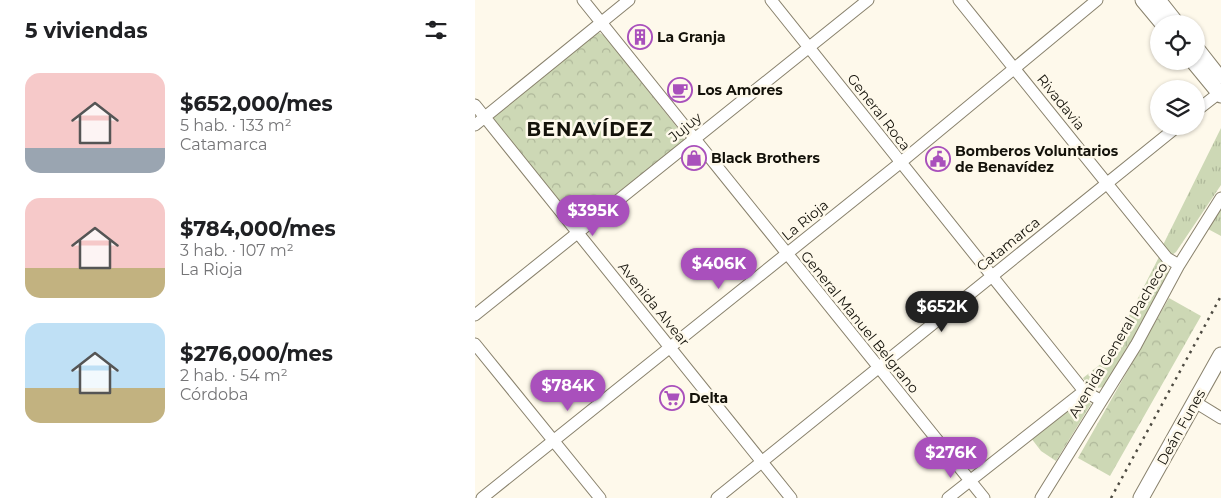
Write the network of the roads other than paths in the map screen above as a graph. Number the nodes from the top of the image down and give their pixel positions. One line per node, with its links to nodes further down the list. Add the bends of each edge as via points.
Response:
1 (583, 0): 11 (street, General Manuel Belgrano)
2 (629, 0): 11 (street)
3 (771, 0): 12 (street, General Roca)
4 (868, 0): 12 (street, Jujuy)
5 (959, 0): 14 (street, Rivadavia)
6 (1097, 0): 14 (street, La Rioja)
7 (1143, 0): 9 (main road)
8 (1158, 0): 10 (main road)
9 (1156, 15)
10 (1170, 15)
11 (601, 23): 19 (street); 22 (street, General Manuel Belgrano)
12 (809, 47): 22 (street, Jujuy); 23 (street, General Roca)
13 (1205, 63): 16 (main road)
14 (1015, 68): 23 (street, La Rioja); 24 (street, Rivadavia)
15 (1202, 70): 16 (main road)
16 (1220, 89): 17 (street)
17 (1205, 103)
18 (475, 105): 19 (street, Avenida Alvear)
19 (485, 117): 20 (street); 26 (street, Avenida Alvear)
20 (475, 126)
21 (1167, 135): 24 (street, Catamarca)
22 (694, 139): 26 (street, Jujuy); 27 (street, General Manuel Belgrano)
23 (900, 163): 27 (street, La Rioja); 29 (street, General Roca)
24 (1107, 184): 28 (street, Rivadavia, via 1167,258); 29 (street, Catamarca)
25 (1221, 198): 28 (street, Avenida General Pacheco)
26 (578, 233): 30 (street, Jujuy); 32 (street, Avenida Alvear)
27 (786, 254): 32 (street, La Rioja); 34 (street, General Manuel Belgrano)
28 (1179, 265): 36 (street, Avenida General Pacheco, via 1136,345)
29 (992, 276): 34 (street, Catamarca); 35 (street, General Roca)
30 (475, 315)
31 (475, 344): 39 (street)
32 (669, 347): 39 (street, La Rioja); 40 (street, Avenida Alvear)
33 (1221, 355): 37 (main road, Deán Funes)
34 (878, 368): 40 (street, Catamarca); 41 (street, General Manuel Belgrano)
35 (1085, 391): 36 (street, General Roca); 41 (street)
36 (1101, 400): 48 (street, Avenida General Pacheco)
37 (1195, 402): 38 (street); 49 (main road, Deán Funes)
38 (1221, 418)
39 (554, 441): 42 (street, La Rioja); 43 (street)
40 (761, 462): 44 (street, Catamarca); 45 (street, Avenida Alvear)
41 (969, 481): 46 (street); 47 (street, General Manuel Belgrano)
42 (482, 498)
43 (600, 498)
44 (717, 498)
45 (791, 498)
46 (948, 498)
47 (983, 498)
48 (1041, 498)
49 (1141, 498)

